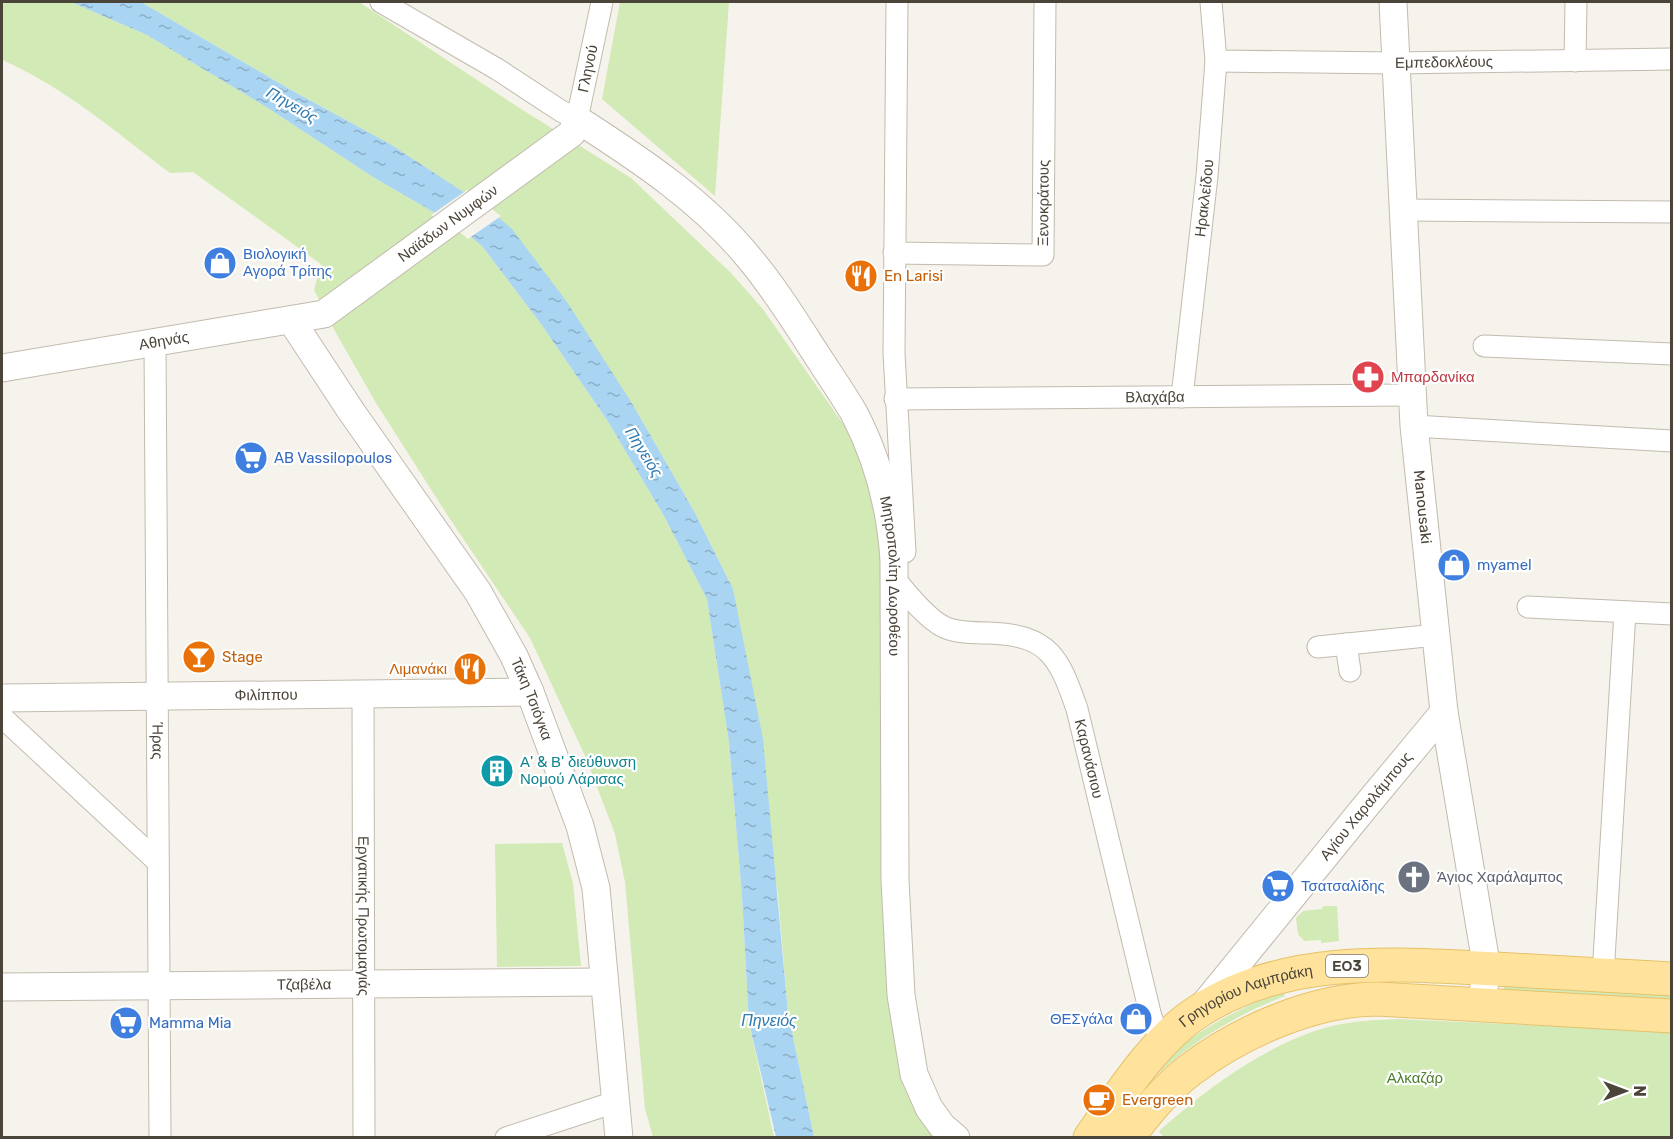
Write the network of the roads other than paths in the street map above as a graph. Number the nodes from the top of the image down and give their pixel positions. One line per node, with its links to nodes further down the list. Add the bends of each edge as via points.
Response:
1 (381, 2): 12 (street, via 487,62 561,111)
2 (602, 2): 12 (street, Γληνού)
3 (897, 2): 15 (street, Μητροπολίτη Δωροθέου)
4 (1045, 2): 15 (street, Ξενοκράτους, via 1043,255)
5 (1211, 2): 9 (street, Ηρακλείδου)
6 (1393, 2): 11 (street, Manousaki)
7 (1576, 2): 10 (street)
8 (1671, 59): 10 (street, Εμπεδοκλέους)
9 (1216, 61): 11 (street, Εμπεδοκλέους); 23 (street, Ηρακλείδου)
10 (1575, 61): 11 (street, Εμπεδοκλέους)
11 (1395, 63): 13 (street, Manousaki)
12 (575, 126): 16 (street, Ναϊάδων Νυμφών); 27 (street, Μητροπολίτη Δωροθέου, via 651,169 715,222 749,258 789,311 853,411 869,446 888,510)
13 (1402, 210): 14 (street); 22 (street, Manousaki)
14 (1671, 212)
15 (894, 254): 24 (street, Μητροπολίτη Δωροθέου)
16 (324, 314): 17 (street, Αθηνάς)
17 (291, 320): 18 (street, Αθηνάς); 35 (street, Τάκη Τσιόγκα, via 478,592)
18 (155, 342): 21 (street, Αθηνάς); 37 (street, Ήρας)
19 (1484, 346): 20 (street)
20 (1671, 354)
21 (2, 368)
22 (1412, 395): 23 (street, Βλαχάβα); 25 (street, Manousaki)
23 (1182, 397): 24 (street, Βλαχάβα)
24 (895, 399): 27 (street, Μητροπολίτη Δωροθέου, via 907,567)
25 (1414, 426): 26 (street); 31 (street, Manousaki)
26 (1671, 441)
27 (900, 585): 52 (street, Καρανάσιου, via 944,627 1034,640 1050,653 1063,672 1077,709 1151,1017); 58 (street, Μητροπολίτη Δωροθέου, via 895,880 901,995 914,1074 929,1108)
28 (1528, 607): 29 (street)
29 (1624, 612): 30 (street); 43 (street)
30 (1671, 614)
31 (1436, 635): 32 (street); 39 (street, Manousaki)
32 (1346, 644): 33 (street); 34 (street)
33 (1318, 647)
34 (1350, 671)
35 (530, 692): 36 (street, Φιλίππου); 45 (street, Τάκη Τσιόγκα, via 586,847 599,909)
36 (363, 694): 37 (street, Φιλίππου); 46 (street, Εργατικής Πρωτομαγιάς)
37 (157, 696): 38 (street, Φιλίππου); 41 (street, Ήρας)
38 (2, 698)
39 (1444, 712): 42 (street, Manousaki); 50 (street, Αγίου Χαραλάμπους)
40 (2, 717): 41 (street)
41 (158, 862): 47 (street, Ήρας)
42 (1488, 969): 43 (main road, Γρηγορίου Λαμπράκη / ΕΟ3); 49 (street, Manousaki); 50 (main road, Γρηγορίου Λαμπράκη / ΕΟ3, via 1327,967 1264,981)
43 (1603, 975): 44 (main road, Γρηγορίου Λαμπράκη / ΕΟ3)
44 (1671, 979)
45 (604, 982): 46 (street, Τζαβέλα); 53 (street, Τάκη Τσιόγκα)
46 (363, 984): 47 (street, Τζαβέλα); 55 (street, Εργατικής Πρωτομαγιάς)
47 (159, 986): 48 (street, Τζαβέλα); 54 (street, Ήρας)
48 (2, 987)
49 (1481, 1006): 51 (main road, ΕΟ3); 60 (main road, ΕΟ3, via 1367,999 1291,1016 1230,1045 1189,1071)
50 (1198, 1011): 52 (main road, Γρηγορίου Λαμπράκη / ΕΟ3)
51 (1671, 1016)
52 (1162, 1044): 59 (main road, Γρηγορίου Λαμπράκη / ΕΟ3)
53 (615, 1102): 56 (street); 57 (street, Τάκη Τσιόγκα)
54 (160, 1137)
55 (364, 1137)
56 (506, 1137)
57 (619, 1137)
58 (956, 1137)
59 (1090, 1137)
60 (1127, 1137)

